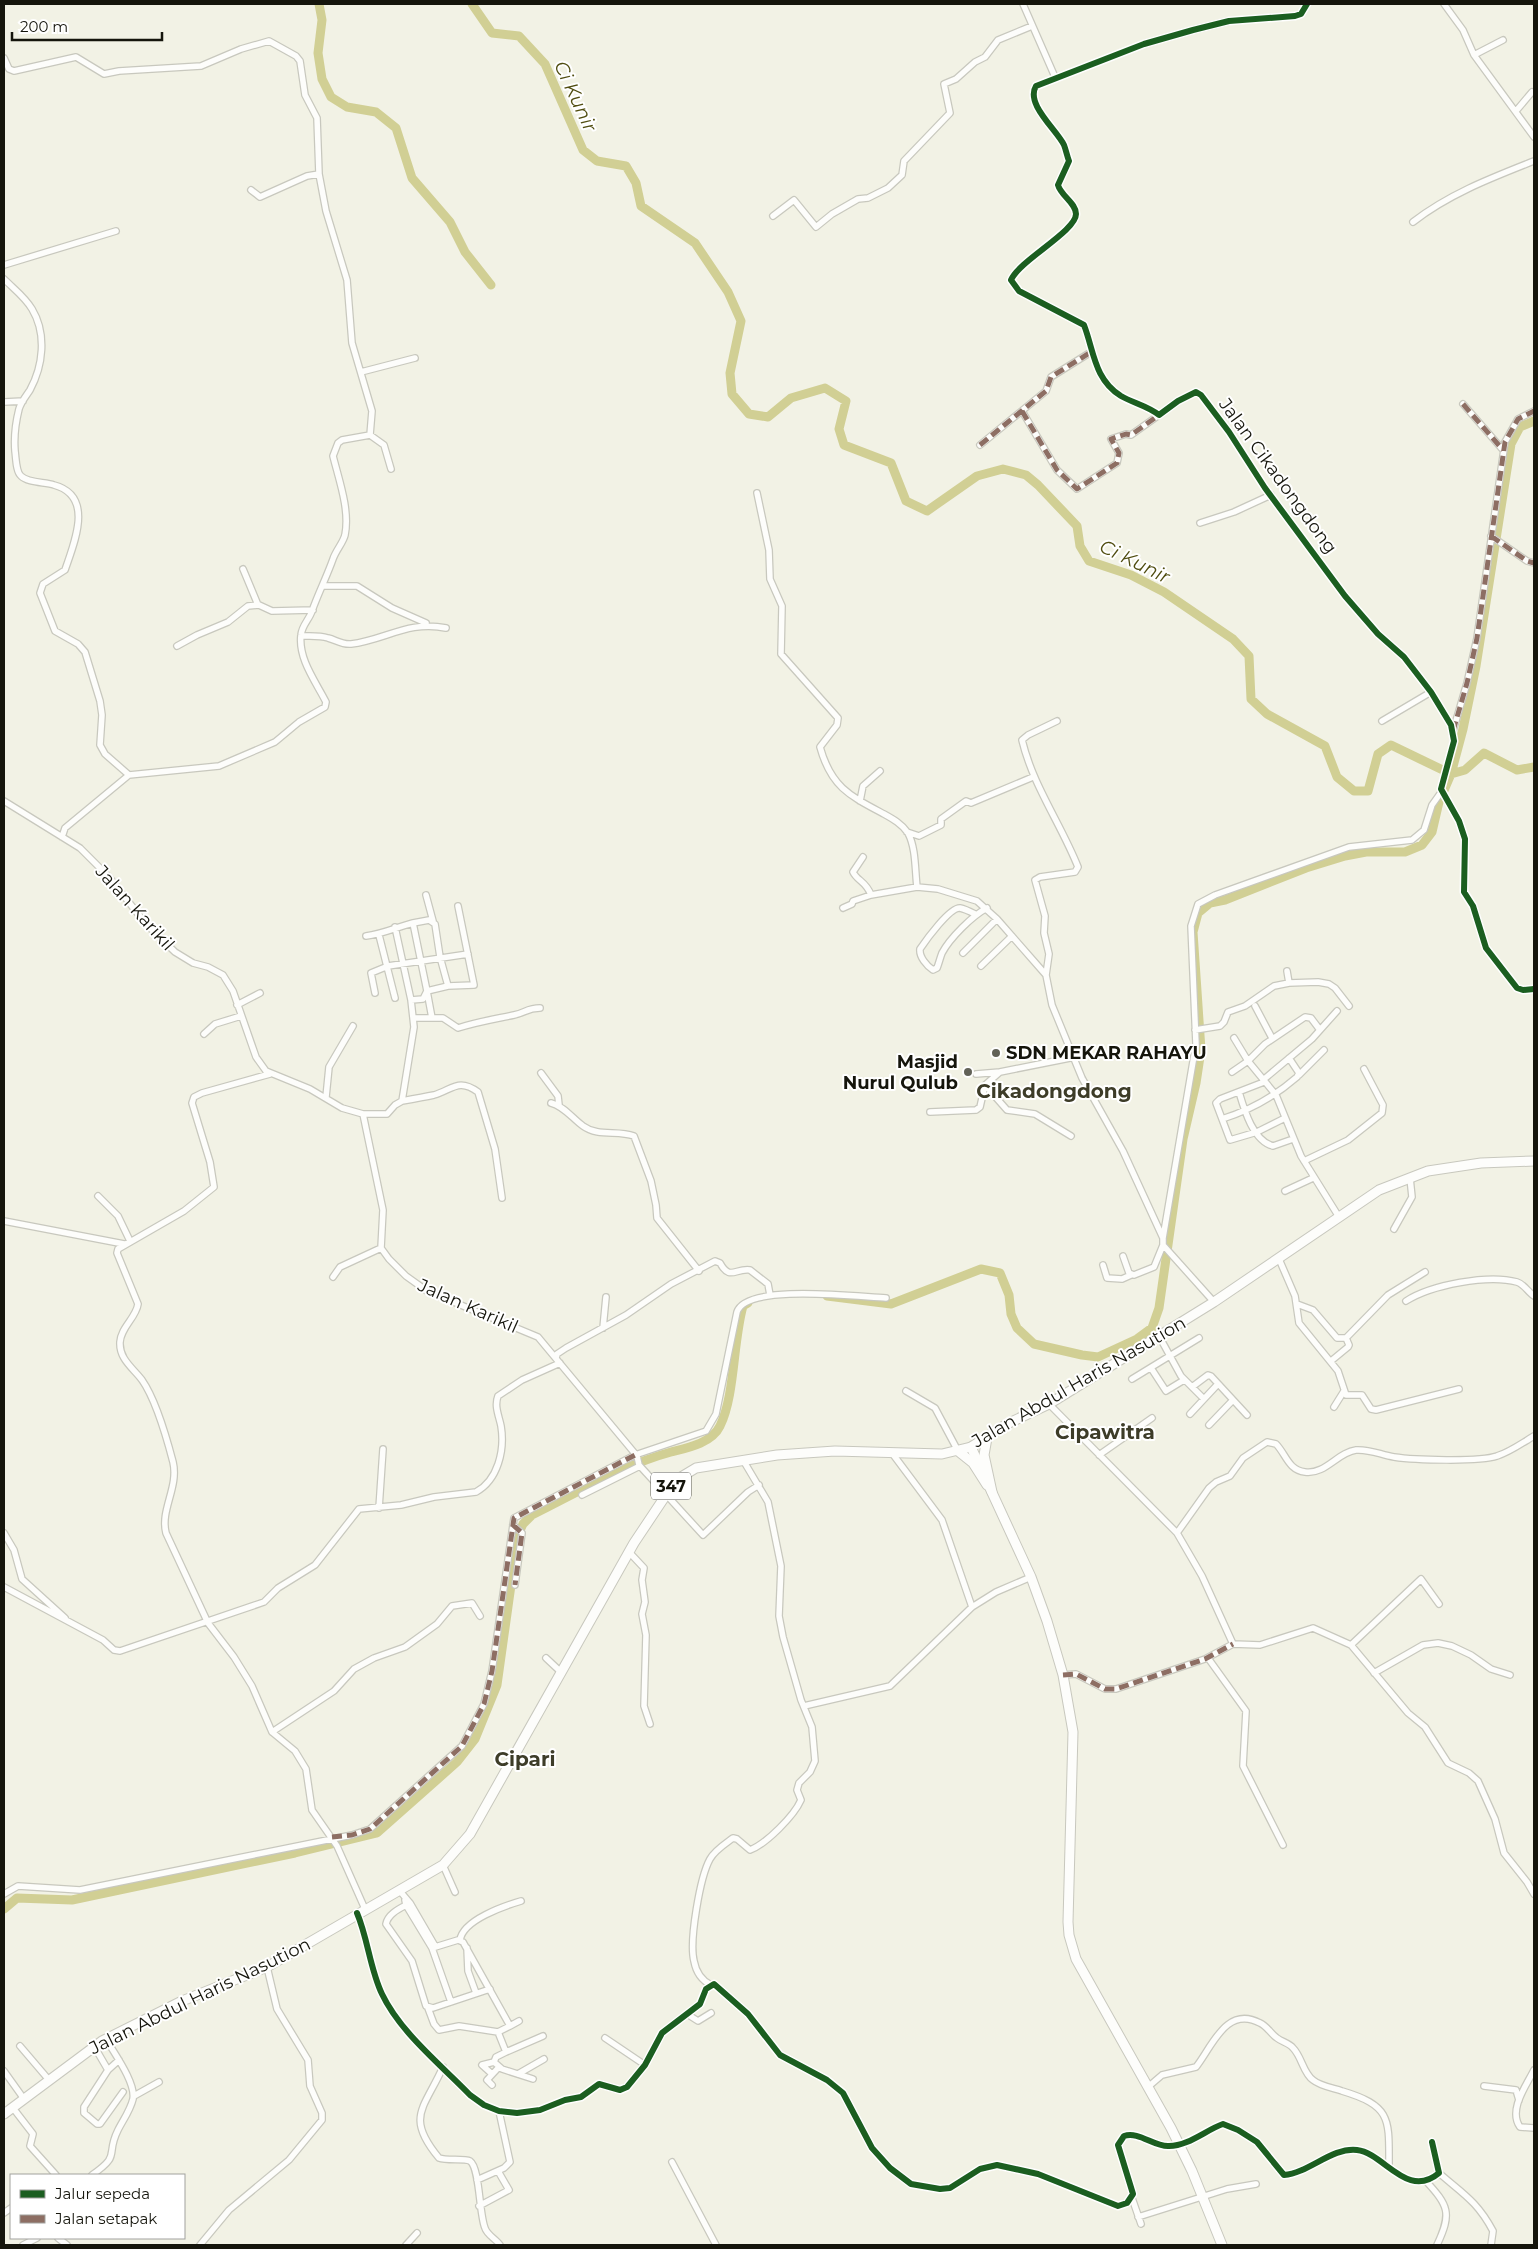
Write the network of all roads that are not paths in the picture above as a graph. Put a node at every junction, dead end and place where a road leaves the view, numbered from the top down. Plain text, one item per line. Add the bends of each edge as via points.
1 (1023, 4) edge
2 (1307, 4) edge
3 (1447, 5) edge
4 (1032, 26) junction
5 (1503, 40) dead end
6 (1474, 55) junction
7 (4, 58) edge
8 (1055, 77) junction
9 (1532, 92) dead end
10 (1516, 111) junction
11 (1534, 137) edge
12 (1534, 161) edge
13 (319, 174) junction
14 (251, 190) dead end
15 (773, 216) dead end
16 (1413, 222) dead end
17 (116, 231) dead end
18 (4, 265) edge
19 (4, 279) edge
20 (1092, 352) junction
21 (415, 358) dead end
22 (361, 372) junction
23 (23, 401) junction
24 (4, 402) edge
25 (1463, 404) dead end
26 (1022, 411) junction
27 (1534, 411) edge
28 (1159, 415) junction
29 (370, 435) junction
30 (980, 445) dead end
31 (1503, 450) junction
32 (391, 469) dead end
33 (757, 493) dead end
34 (1271, 496) junction
35 (1200, 522) dead end
36 (1492, 536) junction
37 (1534, 563) edge
38 (243, 569) dead end
39 (323, 586) junction
40 (258, 605) junction
41 (313, 610) junction
42 (433, 626) junction
43 (446, 628) dead end
44 (301, 636) junction
45 (177, 646) dead end
46 (1431, 692) junction
47 (1382, 721) dead end
48 (1057, 722) dead end
49 (1453, 731) junction
50 (880, 771) dead end
51 (129, 775) junction
52 (1034, 777) junction
53 (1442, 792) junction
54 (4, 801) edge
55 (860, 801) junction
56 (907, 832) junction
57 (62, 837) junction
58 (863, 857) dead end
59 (917, 887) junction
60 (426, 895) dead end
61 (871, 895) junction
62 (458, 906) dead end
63 (844, 908) dead end
64 (987, 908) junction
65 (975, 914) junction
66 (997, 919) junction
67 (433, 921) junction
68 (414, 923) junction
69 (395, 927) junction
70 (379, 935) junction
71 (366, 936) dead end
72 (1012, 936) junction
73 (468, 954) junction
74 (963, 954) dead end
75 (440, 957) junction
76 (422, 962) junction
77 (403, 964) junction
78 (388, 966) junction
79 (980, 966) dead end
80 (1287, 971) dead end
81 (1046, 975) junction
82 (1289, 983) junction
83 (448, 986) junction
84 (1534, 989) edge
85 (427, 991) junction
86 (375, 992) dead end
87 (260, 993) dead end
88 (395, 998) dead end
89 (410, 1000) junction
90 (239, 1005) junction
91 (1255, 1006) dead end
92 (1349, 1006) dead end
93 (540, 1008) dead end
94 (1337, 1011) dead end
95 (241, 1016) junction
96 (414, 1018) junction
97 (432, 1018) junction
98 (353, 1026) dead end
99 (1199, 1030) junction
100 (1320, 1030) junction
101 (204, 1034) dead end
102 (1234, 1038) dead end
103 (1272, 1038) junction
104 (1324, 1050) dead end
105 (1075, 1057) junction
106 (1289, 1058) junction
107 (1248, 1061) junction
108 (1364, 1069) dead end
109 (1000, 1072) junction
110 (1232, 1072) dead end
111 (541, 1073) dead end
112 (270, 1074) junction
113 (976, 1074) dead end
114 (1299, 1074) junction
115 (1264, 1081) junction
116 (985, 1085) junction
117 (1238, 1092) junction
118 (1276, 1095) junction
119 (326, 1097) junction
120 (402, 1101) junction
121 (551, 1103) dead end
122 (559, 1105) junction
123 (930, 1112) dead end
124 (1245, 1112) junction
125 (363, 1114) junction
126 (1285, 1118) junction
127 (1222, 1119) junction
128 (1257, 1132) junction
129 (1071, 1136) dead end
130 (1293, 1139) junction
131 (1304, 1161) junction
132 (1534, 1161) edge
133 (1314, 1178) junction
134 (1410, 1178) junction
135 (1285, 1191) dead end
136 (98, 1196) dead end
137 (502, 1198) dead end
138 (1339, 1217) junction
139 (4, 1222) edge
140 (1394, 1229) dead end
141 (1163, 1238) junction
142 (127, 1242) junction
143 (1165, 1247) junction
144 (381, 1248) junction
145 (1123, 1256) dead end
146 (1279, 1259) junction
147 (1103, 1265) dead end
148 (699, 1271) junction
149 (1425, 1272) dead end
150 (1130, 1275) junction
151 (333, 1277) dead end
152 (770, 1295) junction
153 (1534, 1296) edge
154 (606, 1297) dead end
155 (886, 1298) dead end
156 (1406, 1301) dead end
157 (1214, 1302) junction
158 (1297, 1304) junction
159 (603, 1328) junction
160 (1159, 1336) junction
161 (1198, 1338) dead end
162 (1346, 1338) junction
163 (1169, 1356) junction
164 (558, 1361) junction
165 (1330, 1361) junction
166 (1151, 1368) junction
167 (1132, 1379) dead end
168 (1184, 1380) junction
169 (1218, 1384) junction
170 (1192, 1387) junction
171 (1459, 1389) dead end
172 (906, 1391) dead end
173 (1344, 1391) junction
174 (1204, 1399) junction
175 (1233, 1400) junction
176 (1049, 1404) junction
177 (1334, 1407) dead end
178 (1190, 1414) dead end
179 (1247, 1416) dead end
180 (1152, 1418) dead end
181 (1209, 1425) dead end
182 (1534, 1436) edge
183 (987, 1438) junction
184 (971, 1447) junction
185 (383, 1449) dead end
186 (891, 1451) junction
187 (958, 1451) junction
188 (636, 1455) junction
189 (1100, 1455) junction
190 (743, 1460) junction
191 (640, 1466) junction
192 (759, 1485) junction
193 (992, 1492) junction
194 (666, 1493) junction
195 (582, 1495) dead end
196 (379, 1508) junction
197 (513, 1525) junction
198 (4, 1533) edge
199 (1177, 1533) junction
200 (629, 1552) junction
201 (1031, 1577) junction
202 (515, 1585) dead end
203 (4, 1587) edge
204 (1439, 1604) dead end
205 (972, 1607) junction
206 (480, 1616) dead end
207 (208, 1622) junction
208 (72, 1625) junction
209 (1233, 1644) junction
210 (1351, 1645) junction
211 (546, 1658) dead end
212 (1208, 1658) junction
213 (562, 1673) junction
214 (1374, 1673) junction
215 (1063, 1674) junction
216 (1510, 1675) dead end
217 (804, 1706) junction
218 (650, 1724) dead end
219 (272, 1732) junction
220 (333, 1839) junction
221 (1283, 1845) dead end
222 (443, 1865) junction
223 (398, 1890) junction
224 (455, 1892) dead end
225 (4, 1894) edge
226 (1534, 1894) edge
227 (521, 1901) dead end
228 (407, 1903) junction
229 (361, 1911) junction
230 (460, 1940) junction
231 (433, 1947) junction
232 (467, 1948) junction
233 (266, 1967) junction
234 (711, 1985) junction
235 (490, 1989) junction
236 (476, 1992) junction
237 (452, 2002) junction
238 (428, 2008) junction
239 (686, 2014) junction
240 (711, 2014) dead end
241 (519, 2021) dead end
242 (510, 2026) junction
243 (498, 2032) junction
244 (543, 2036) dead end
245 (605, 2038) dead end
246 (106, 2039) junction
247 (20, 2046) dead end
248 (94, 2046) junction
249 (506, 2052) junction
250 (544, 2059) dead end
251 (119, 2060) junction
252 (497, 2064) junction
253 (644, 2065) junction
254 (443, 2068) junction
255 (108, 2070) junction
256 (1534, 2070) edge
257 (4, 2072) edge
258 (492, 2074) junction
259 (518, 2074) junction
260 (532, 2079) dead end
261 (49, 2080) junction
262 (159, 2082) dead end
263 (492, 2085) dead end
264 (1484, 2086) dead end
265 (1148, 2087) junction
266 (123, 2092) dead end
267 (134, 2096) junction
268 (24, 2099) junction
269 (1519, 2100) junction
270 (13, 2108) junction
271 (499, 2111) junction
272 (4, 2114) edge
273 (1534, 2128) edge
274 (1432, 2142) dead end
275 (1179, 2145) junction
276 (672, 2162) dead end
277 (1389, 2167) junction
278 (498, 2171) junction
279 (1439, 2173) junction
280 (55, 2174) edge
281 (93, 2174) edge
282 (477, 2180) junction
283 (1425, 2180) junction
284 (1256, 2184) dead end
285 (1204, 2197) junction
286 (1132, 2198) junction
287 (479, 2206) junction
288 (1138, 2217) junction
289 (1141, 2224) dead end
290 (417, 2233) dead end
291 (35, 2239) edge
292 (60, 2242) edge
293 (23, 2245) edge
294 (67, 2245) edge
295 (200, 2245) edge
296 (406, 2245) edge
297 (500, 2245) edge
298 (716, 2245) edge
299 (1222, 2245) edge
300 (1437, 2245) edge
301 (1491, 2245) edge

1 - 4 street
2 - 8 street via 1301,14 1295,16 1229,21 1193,30 1144,44
3 - 6 street
4 - 8 street
4 - 15 street via 998,40 985,58 944,84 950,113 905,160 902,175 888,188 870,198 858,199 816,227 795,200
5 - 6 street
6 - 10 street
7 - 13 street via 9,69 14,71 76,57 104,74 201,66 241,49 272,41 300,61 305,95 318,122
8 - 20 street via 1040,82 1033,93 1041,114 1064,145 1069,161 1058,185 1074,207 1076,216 1060,235 1020,267 1011,280 1019,291 1084,325
9 - 10 street
10 - 11 street
12 - 16 street via 1458,193
13 - 14 street via 260,197
13 - 22 street via 326,211 347,280 352,343
17 - 18 street
19 - 23 street via 33,310 40,338 41,363
20 - 26 street via 1051,377 1048,389
20 - 28 street via 1098,371 1110,388
21 - 22 street
22 - 29 street via 372,411
23 - 24 street
23 - 51 street via 19,409 15,448 20,474 26,479 65,490 77,505 80,517 64,570 43,584 42,602 55,631 78,644 85,652 102,715 100,745 105,754
25 - 31 street
26 - 28 street via 1055,467 1077,489 1117,463 1119,453 1111,439 1131,435
26 - 30 street
27 - 31 street via 1514,423
28 - 34 street, Jalan Cikadongdong via 1178,401 1198,393 1229,432
29 - 32 street via 384,445
29 - 39 street via 342,440 334,450 346,527 345,537 334,555
31 - 36 street
33 - 55 street via 769,550 770,579 782,606 781,654 838,718 837,725 821,743 821,749 830,772 842,789
34 - 35 street
34 - 46 street, Jalan Cikadongdong via 1345,596 1378,634 1404,657
36 - 37 street
36 - 49 street via 1477,638
38 - 40 street
39 - 41 street via 312,605
39 - 42 street via 357,586 392,608
40 - 41 street via 272,611
40 - 45 street via 248,606 228,622
41 - 44 street via 304,623
42 - 43 street
42 - 44 street via 409,626 377,639 346,644 317,635
44 - 51 street via 306,662 326,702 325,707 299,722 275,742 219,766
46 - 47 street
46 - 49 street, Jalan Cikadongdong
48 - 52 street via 1022,739
49 - 53 street via 1454,742
50 - 55 street via 863,786
51 - 57 street via 65,828
52 - 56 street via 972,802 966,801 941,820 941,825 919,836
52 - 81 street via 1078,869 1035,880 1045,916
53 - 84 street via 1459,820 1465,839 1464,892 1473,906 1486,948 1517,988
53 - 99 street via 1432,804 1424,830 1412,840 1349,847 1198,904 1191,926
54 - 57 street, Jalan Karikil
55 - 56 street via 893,819
56 - 59 street
57 - 90 street, Jalan Karikil via 80,848 103,871 146,924 174,952 223,975
58 - 61 street via 853,872 866,884
59 - 61 street
59 - 64 street via 938,888 962,895
60 - 67 street
61 - 63 street
62 - 73 street
64 - 65 street
64 - 66 street
65 - 65 street via 943,952 937,968 933,970 921,956 920,949 954,909
66 - 72 street
66 - 74 street
67 - 68 street
67 - 75 street
68 - 69 street
68 - 76 street
69 - 70 street
69 - 77 street
70 - 71 street
70 - 78 street
72 - 79 street
72 - 81 street
73 - 75 street
73 - 83 street via 474,986
75 - 76 street
75 - 83 street
76 - 77 street
76 - 85 street
77 - 78 street
77 - 89 street
78 - 86 street via 371,973
78 - 88 street
80 - 82 street
81 - 105 street via 1052,1005
82 - 92 street via 1329,984
82 - 99 street via 1274,986 1245,1006 1229,1011 1220,1026
83 - 85 street
85 - 89 street via 423,999
85 - 97 street
87 - 90 street
89 - 96 street
90 - 95 street, Jalan Karikil
91 - 103 street
93 - 97 street via 527,1008 516,1015 458,1028 443,1018
94 - 100 street
95 - 101 street via 215,1024
95 - 112 street, Jalan Karikil via 256,1057
96 - 97 street
96 - 120 street
98 - 119 street via 329,1067
99 - 141 street
100 - 103 street via 1307,1016
100 - 106 street
102 - 107 street
103 - 107 street
104 - 114 street
105 - 109 street
105 - 141 street via 1082,1078 1130,1166
106 - 114 street
106 - 115 street
107 - 110 street
107 - 115 street
108 - 131 street via 1383,1105 1382,1113 1348,1140
109 - 113 street
109 - 116 street
111 - 122 street via 558,1096
112 - 119 street
112 - 142 street via 194,1097 192,1103 214,1187 184,1211
114 - 118 street
115 - 117 street
115 - 118 street
116 - 123 street via 978,1109
116 - 129 street via 1007,1110 1035,1114
117 - 124 street
117 - 127 street via 1216,1103
118 - 124 street
118 - 126 street
119 - 125 street via 342,1108
120 - 125 street via 387,1114
120 - 137 street via 433,1095 455,1086 467,1085 478,1092 495,1149
121 - 122 street
122 - 148 street via 584,1127 596,1132 634,1136 651,1184 657,1218
124 - 127 street
124 - 128 street
125 - 144 street via 383,1210
126 - 128 street
126 - 130 street
127 - 128 street via 1231,1141
128 - 130 street via 1270,1146
130 - 131 street
131 - 133 street
132 - 134 main road, Jalan Abdul Haris Nasution / 347 via 1428,1171
133 - 135 street
133 - 138 street
134 - 138 main road, Jalan Abdul Haris Nasution / 347 via 1379,1190
134 - 140 street via 1412,1197
136 - 142 street via 118,1216
138 - 146 main road, Jalan Abdul Haris Nasution / 347
139 - 142 street
141 - 143 street
142 - 207 street via 117,1253 138,1304 137,1311 122,1332 122,1352 150,1395 173,1463 172,1491 164,1526
143 - 150 street via 1154,1267
143 - 157 street
144 - 151 street via 340,1267
144 - 164 street, Jalan Karikil via 421,1288 532,1333
145 - 150 street
146 - 157 main road, Jalan Abdul Haris Nasution / 347
146 - 158 street
147 - 150 street via 1107,1278 1122,1279
148 - 152 street via 717,1261 729,1273 750,1270 768,1284
148 - 159 street via 671,1284
149 - 162 street via 1388,1296
152 - 155 street
152 - 188 street via 745,1301 738,1307 716,1414 708,1428
153 - 156 street via 1519,1282 1502,1278 1436,1287
154 - 159 street
157 - 160 main road, Jalan Abdul Haris Nasution / 347
158 - 162 street via 1314,1310 1337,1338
158 - 165 street via 1299,1323
159 - 164 street via 557,1354
160 - 163 street
160 - 176 main road, Jalan Abdul Haris Nasution / 347
161 - 163 street
162 - 165 street via 1350,1345
163 - 166 street
163 - 168 street
164 - 188 street, Jalan Karikil
164 - 196 street via 498,1396 496,1404 501,1428 498,1464 494,1474 480,1489 473,1493
165 - 173 street via 1338,1371
166 - 167 street
166 - 168 street via 1166,1392
168 - 170 street
169 - 170 street via 1208,1375
169 - 174 street
169 - 175 street
170 - 174 street
171 - 173 street via 1376,1410 1371,1409 1362,1395
172 - 187 street via 935,1408
173 - 177 street
174 - 178 street
175 - 179 street
175 - 181 street
176 - 183 main road, Jalan Abdul Haris Nasution / 347 via 1007,1424
176 - 189 street
180 - 189 street
182 - 199 street via 1485,1460 1393,1457 1359,1450 1327,1467 1307,1473 1288,1464 1276,1444 1267,1442 1243,1458 1230,1476 1209,1488
183 - 184 main road, Jalan Abdul Haris Nasution / 347
183 - 193 main road via 984,1455
184 - 187 main road, Jalan Abdul Haris Nasution / 347
184 - 193 main road
185 - 196 street
186 - 187 main road, Jalan Abdul Haris Nasution / 347 via 942,1454
186 - 190 main road, Jalan Abdul Haris Nasution / 347 via 835,1451
186 - 205 street via 942,1520
187 - 193 main road via 974,1463
188 - 191 street
188 - 197 street via 514,1518
189 - 199 street
190 - 192 street
190 - 194 main road, Jalan Abdul Haris Nasution / 347 via 696,1468 676,1480
191 - 194 street
191 - 195 street
192 - 194 street via 704,1535
192 - 217 street via 768,1502 781,1566 783,1637
193 - 201 main road
194 - 200 main road, Jalan Abdul Haris Nasution / 347
196 - 207 street via 357,1510 315,1565 278,1588 268,1599
197 - 202 street via 520,1531
197 - 220 street via 489,1689 465,1743 370,1829
198 - 208 street via 14,1550 22,1580
199 - 209 street via 1202,1576
200 - 213 main road, Jalan Abdul Haris Nasution / 347
200 - 218 street via 644,1568 644,1706
201 - 205 street
201 - 215 main road
203 - 208 street
204 - 210 street via 1421,1579
205 - 217 street via 890,1686
206 - 219 street via 471,1603 452,1606 437,1624 405,1647 354,1669 334,1691
207 - 208 street via 120,1651
207 - 219 street via 252,1686
209 - 210 street via 1260,1645 1313,1628
209 - 212 street
210 - 214 street
211 - 213 street
212 - 215 street via 1112,1690 1076,1674
212 - 221 street via 1246,1711 1243,1766
213 - 222 main road, Jalan Abdul Haris Nasution / 347 via 470,1834
214 - 216 street via 1423,1645 1438,1643 1452,1646 1491,1669
214 - 226 street via 1408,1713 1425,1727 1448,1764 1469,1773 1478,1781 1495,1819 1504,1853
215 - 265 main road via 1073,1732 1068,1935 1076,1959
217 - 234 street via 812,1727 815,1761 798,1785 800,1803 788,1819 755,1848 749,1850 732,1838 710,1860 698,1899 692,1950 701,1977
219 - 220 street via 295,1751 306,1769 312,1810
220 - 225 street via 80,1890 18,1886
220 - 229 street
222 - 223 main road, Jalan Abdul Haris Nasution / 347
222 - 224 street
223 - 228 street
223 - 229 main road, Jalan Abdul Haris Nasution / 347
227 - 230 street via 486,1914
228 - 231 street
228 - 238 street via 390,1915 386,1924 412,1962
229 - 233 main road, Jalan Abdul Haris Nasution / 347
229 - 254 street via 382,1995 399,2022
230 - 231 street
230 - 232 street
231 - 237 street
232 - 235 street
232 - 236 street via 468,1971
233 - 246 main road, Jalan Abdul Haris Nasution / 347 via 182,2001
233 - 295 street via 278,2009 307,2058 310,2086 322,2120 289,2160 229,2210
234 - 239 street via 700,2004
234 - 286 street via 720,1988 748,2014 780,2055 827,2080 843,2093 872,2148 911,2184 950,2188 980,2170 997,2165 1038,2174 1113,2206 1122,2205
235 - 236 street
235 - 242 street
236 - 237 street
237 - 238 street
238 - 243 street via 439,2030 459,2026
239 - 240 street via 698,2021
239 - 253 street via 662,2033
241 - 242 street
242 - 243 street
243 - 249 street
244 - 249 street
245 - 253 street
246 - 248 main road, Jalan Abdul Haris Nasution / 347
246 - 251 street
247 - 261 street
248 - 255 street
248 - 261 main road, Jalan Abdul Haris Nasution / 347
249 - 252 street via 496,2057
250 - 259 street
251 - 255 street
251 - 267 street
252 - 258 street
252 - 258 street via 482,2065
252 - 259 street
253 - 271 street via 631,2083 622,2089 599,2084 581,2097 540,2110
254 - 271 street via 484,2105
254 - 282 street via 422,2110 420,2128 439,2158 467,2160 472,2163
255 - 266 street via 84,2107 84,2113 100,2124
256 - 269 street
257 - 268 street
258 - 263 street via 487,2081
259 - 260 street
261 - 268 main road, Jalan Abdul Haris Nasution / 347
262 - 267 street
264 - 269 street via 1516,2090
265 - 275 main road
265 - 277 street via 1162,2075 1196,2067 1216,2035 1230,2023 1256,2021 1293,2048 1315,2082 1359,2096 1377,2106 1389,2126
267 - 281 street via 118,2131 111,2160
268 - 270 main road, Jalan Abdul Haris Nasution / 347
269 - 273 street via 1517,2122 1520,2127
270 - 272 main road, Jalan Abdul Haris Nasution / 347
270 - 280 street via 33,2134 30,2146
271 - 278 street via 510,2162
274 - 279 street
275 - 277 street via 1228,2124 1257,2142 1284,2175 1352,2150 1361,2151
275 - 285 main road
275 - 286 street via 1166,2146 1129,2135 1121,2140 1118,2145
276 - 298 street
277 - 283 street via 1398,2176
278 - 282 street
278 - 287 street via 509,2190
279 - 283 street
279 - 301 street via 1478,2207 1493,2231
282 - 287 street
283 - 300 street via 1438,2196 1447,2216
284 - 285 street via 1233,2187
285 - 288 street
285 - 299 main road
286 - 288 street
287 - 297 street via 485,2229
288 - 289 street
290 - 296 street
291 - 293 street
292 - 294 street

